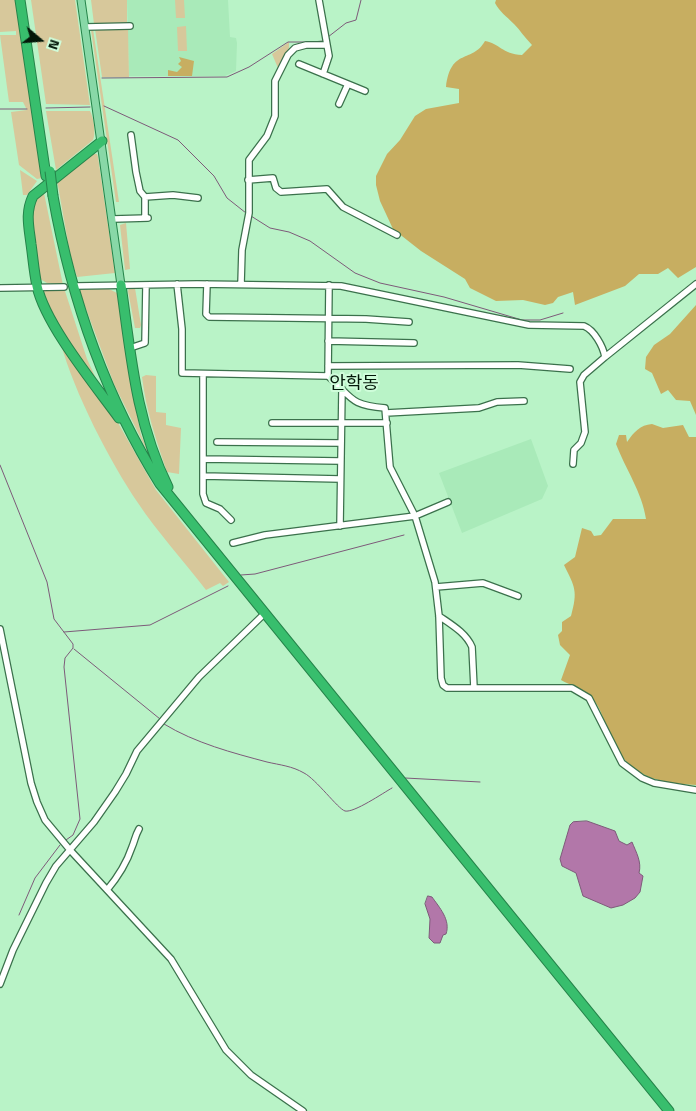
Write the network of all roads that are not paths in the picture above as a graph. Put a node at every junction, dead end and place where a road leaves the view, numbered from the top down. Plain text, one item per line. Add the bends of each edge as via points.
1 (20, 0) edge
2 (25, 0) edge
3 (80, 0) edge
4 (320, 0) edge
5 (130, 26) dead end
6 (85, 27) junction
7 (327, 45) junction
8 (299, 64) dead end
9 (323, 74) junction
10 (348, 84) junction
11 (365, 91) dead end
12 (339, 104) dead end
13 (131, 134) dead end
14 (102, 140) junction
15 (48, 173) junction
16 (248, 180) junction
17 (145, 196) junction
18 (198, 198) dead end
19 (51, 199) junction
20 (112, 219) junction
21 (397, 235) dead end
22 (177, 284) junction
23 (207, 284) junction
24 (241, 284) junction
25 (696, 284) edge
26 (121, 285) junction
27 (146, 285) junction
28 (329, 285) junction
29 (76, 286) dead end
30 (37, 287) junction
31 (64, 287) dead end
32 (0, 288) edge
33 (328, 318) junction
34 (409, 322) dead end
35 (328, 342) junction
36 (414, 343) dead end
37 (130, 348) junction
38 (605, 357) junction
39 (328, 366) junction
40 (570, 369) dead end
41 (203, 374) junction
42 (328, 376) junction
43 (342, 389) junction
44 (524, 401) dead end
45 (386, 412) junction
46 (119, 418) junction
47 (272, 423) dead end
48 (387, 423) junction
49 (341, 424) junction
50 (217, 442) dead end
51 (340, 443) junction
52 (203, 459) junction
53 (340, 461) junction
54 (573, 464) dead end
55 (203, 476) junction
56 (340, 479) junction
57 (448, 502) dead end
58 (178, 507) junction
59 (415, 516) junction
60 (231, 520) dead end
61 (340, 526) junction
62 (233, 544) dead end
63 (436, 587) junction
64 (518, 596) dead end
65 (439, 616) junction
66 (261, 617) junction
67 (0, 629) edge
68 (474, 688) junction
69 (696, 790) edge
70 (140, 829) dead end
71 (70, 850) junction
72 (107, 890) junction
73 (0, 984) edge
74 (304, 1111) edge
75 (662, 1111) edge
76 (669, 1111) edge

1 - 15 highway
2 - 15 highway
3 - 6 main road
4 - 7 street
5 - 6 street
6 - 14 main road
7 - 9 street
7 - 16 street via 306,45 295,48 288,55 276,81 275,116 268,136 249,160
8 - 9 street
9 - 10 street
10 - 11 street
10 - 12 street
13 - 17 street via 140,191
14 - 20 main road
14 - 30 highway via 33,196 28,206
15 - 19 highway
16 - 21 street via 273,178 281,192 327,189 343,207
16 - 24 street via 249,214 242,250
17 - 18 street
17 - 20 street via 146,218
19 - 46 highway via 57,246 80,329
19 - 58 highway via 85,326 98,360 148,464
20 - 26 main road
22 - 23 street
22 - 27 street
22 - 41 street via 182,373
23 - 24 street
23 - 33 street via 206,314 209,317
24 - 28 street
25 - 38 street
26 - 27 street
26 - 29 street
26 - 37 highway
27 - 37 street via 146,339 143,345
28 - 33 street
28 - 38 street via 366,290 529,326 584,326 589,328
30 - 31 street
30 - 32 street
30 - 46 highway via 48,316
33 - 34 street
33 - 35 street
35 - 36 street
35 - 39 street
37 - 58 highway via 137,402 146,436
38 - 54 street via 580,382 585,432 574,450
39 - 40 street via 518,365
39 - 42 street
41 - 42 street
41 - 52 street
42 - 43 street
43 - 45 street via 355,403 385,408
43 - 49 street
44 - 45 street via 496,402 478,408
45 - 48 street
46 - 66 highway via 158,488
47 - 49 street
48 - 49 street
48 - 59 street via 390,467
49 - 51 street
50 - 51 street
51 - 53 street
52 - 53 street
52 - 55 street
53 - 56 street
55 - 56 street
55 - 60 street via 206,503 220,509
56 - 61 street
57 - 59 street
58 - 76 highway
59 - 61 street
59 - 63 street
61 - 62 street via 265,535
63 - 64 street via 483,583
63 - 65 street
65 - 68 street via 470,642
65 - 68 street via 443,685 447,688
66 - 71 street via 199,677 146,738 115,792
66 - 75 highway
67 - 71 street via 36,802 45,820
68 - 69 street via 572,688 589,698 622,763 654,783
70 - 72 street via 120,872
71 - 72 street
71 - 73 street via 46,883
72 - 74 street via 171,959 232,1057

